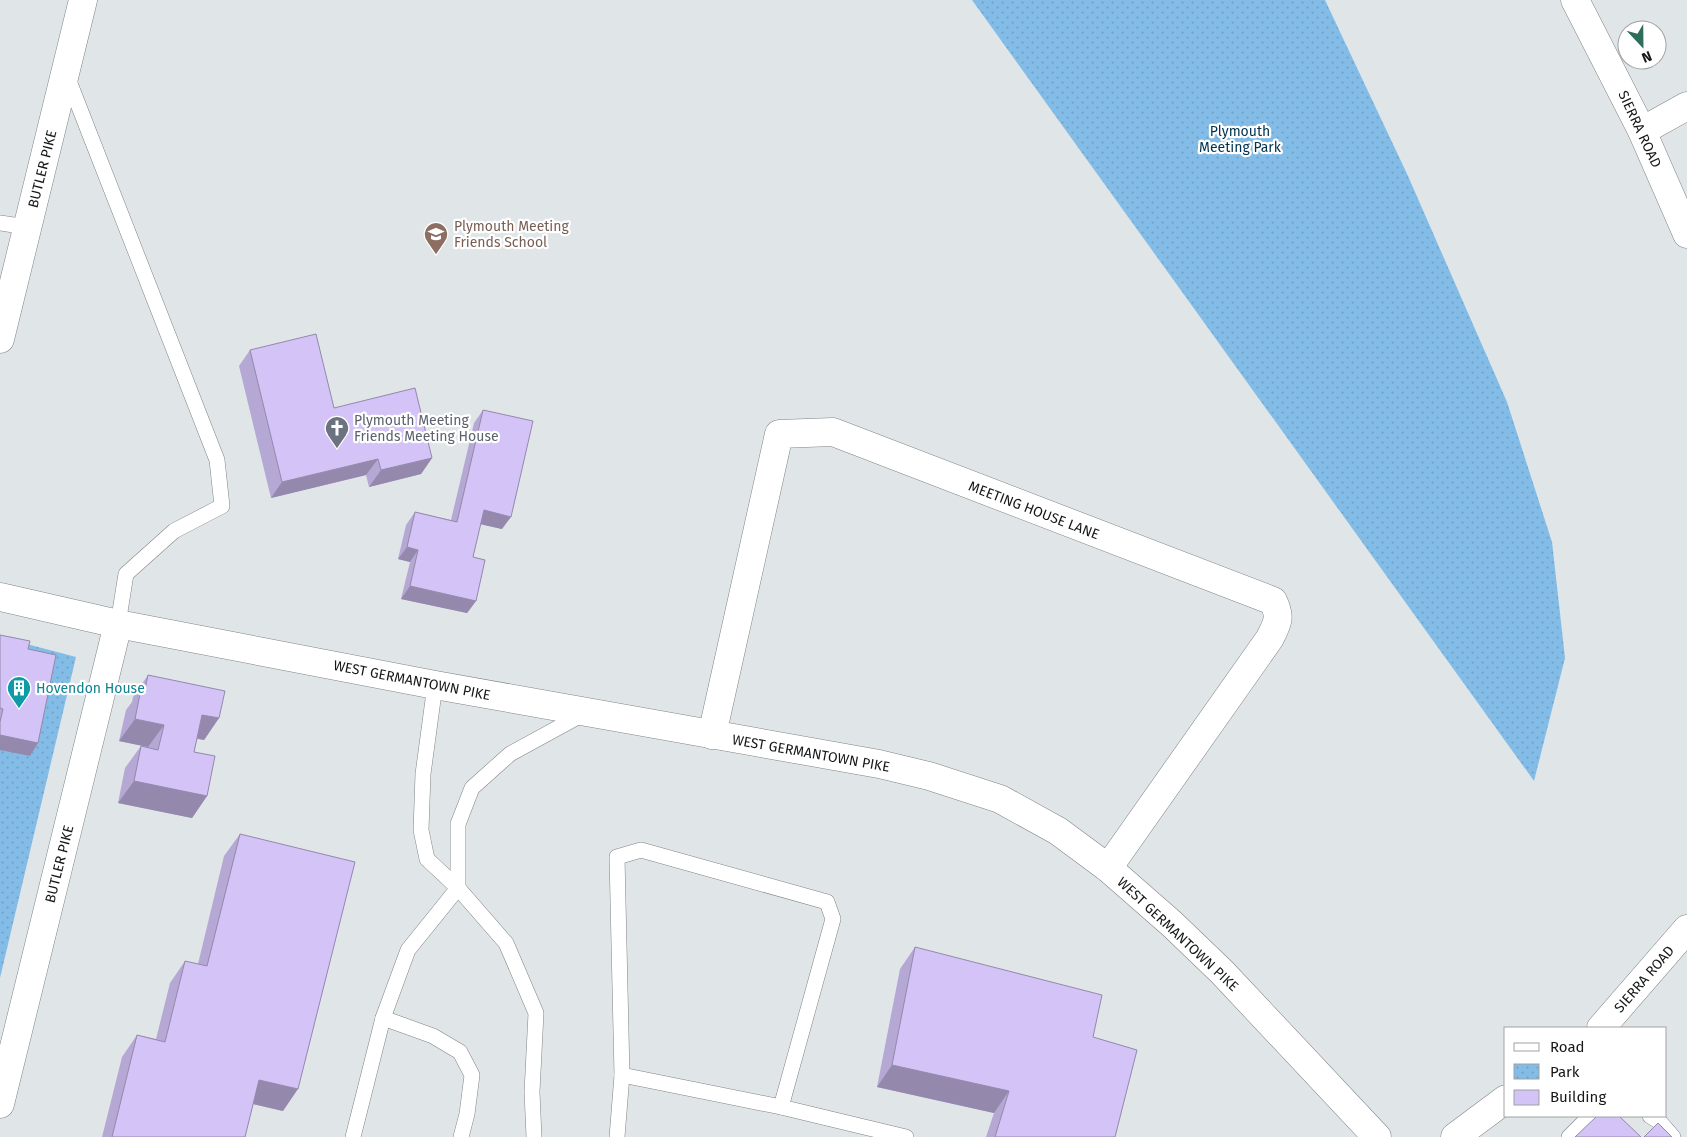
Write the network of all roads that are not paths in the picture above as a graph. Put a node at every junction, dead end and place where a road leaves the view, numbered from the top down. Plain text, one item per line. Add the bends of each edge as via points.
1 (83, 0) edge
2 (1575, 0) edge
3 (66, 72) junction
4 (1687, 106) edge
5 (1642, 131) junction
6 (0, 223) edge
7 (27, 227) junction
8 (1687, 234) edge
9 (0, 339) edge
10 (0, 597) edge
11 (118, 624) junction
12 (435, 685) junction
13 (586, 712) junction
14 (712, 735) junction
15 (1108, 868) junction
16 (458, 888) junction
17 (1687, 929) edge
18 (383, 1018) junction
19 (1601, 1027) edge
20 (622, 1075) junction
21 (1504, 1100) edge
22 (0, 1104) edge
23 (781, 1107) junction
24 (1589, 1117) edge
25 (1652, 1117) edge
26 (353, 1137) edge
27 (461, 1137) edge
28 (534, 1137) edge
29 (617, 1137) edge
30 (906, 1137) edge
31 (1378, 1137) edge
32 (1455, 1137) edge
33 (1569, 1137) edge
34 (1673, 1137) edge

1 - 3 main road, BUTLER PIKE
2 - 5 main road, SIERRA ROAD
3 - 7 main road, BUTLER PIKE
3 - 11 lane via 217,460 222,506 174,531 126,574
4 - 5 main road
5 - 8 main road, SIERRA ROAD
6 - 7 lane
7 - 9 main road, BUTLER PIKE
10 - 11 main road, WEST GERMANTOWN PIKE
11 - 12 main road, WEST GERMANTOWN PIKE
11 - 22 main road, BUTLER PIKE
12 - 13 main road, WEST GERMANTOWN PIKE
12 - 16 lane via 423,774 421,830 427,859
13 - 14 main road, WEST GERMANTOWN PIKE
13 - 16 lane via 510,754 472,788 458,824
14 - 15 main road, WEST GERMANTOWN PIKE via 879,764 1000,799 1058,831
14 - 15 main road, MEETING HOUSE LANE via 779,434 832,432 1273,601 1279,612 1270,638
15 - 31 main road, WEST GERMANTOWN PIKE via 1222,972
16 - 18 lane via 408,950
16 - 28 lane via 506,943 536,1012 532,1092
17 - 19 main road, SIERRA ROAD
18 - 26 lane
18 - 27 lane via 433,1036 460,1052 472,1075
20 - 23 lane
20 - 23 lane via 618,857 641,850 826,902 833,919
20 - 29 lane
21 - 32 main road
23 - 30 lane
24 - 33 lane
25 - 34 lane

